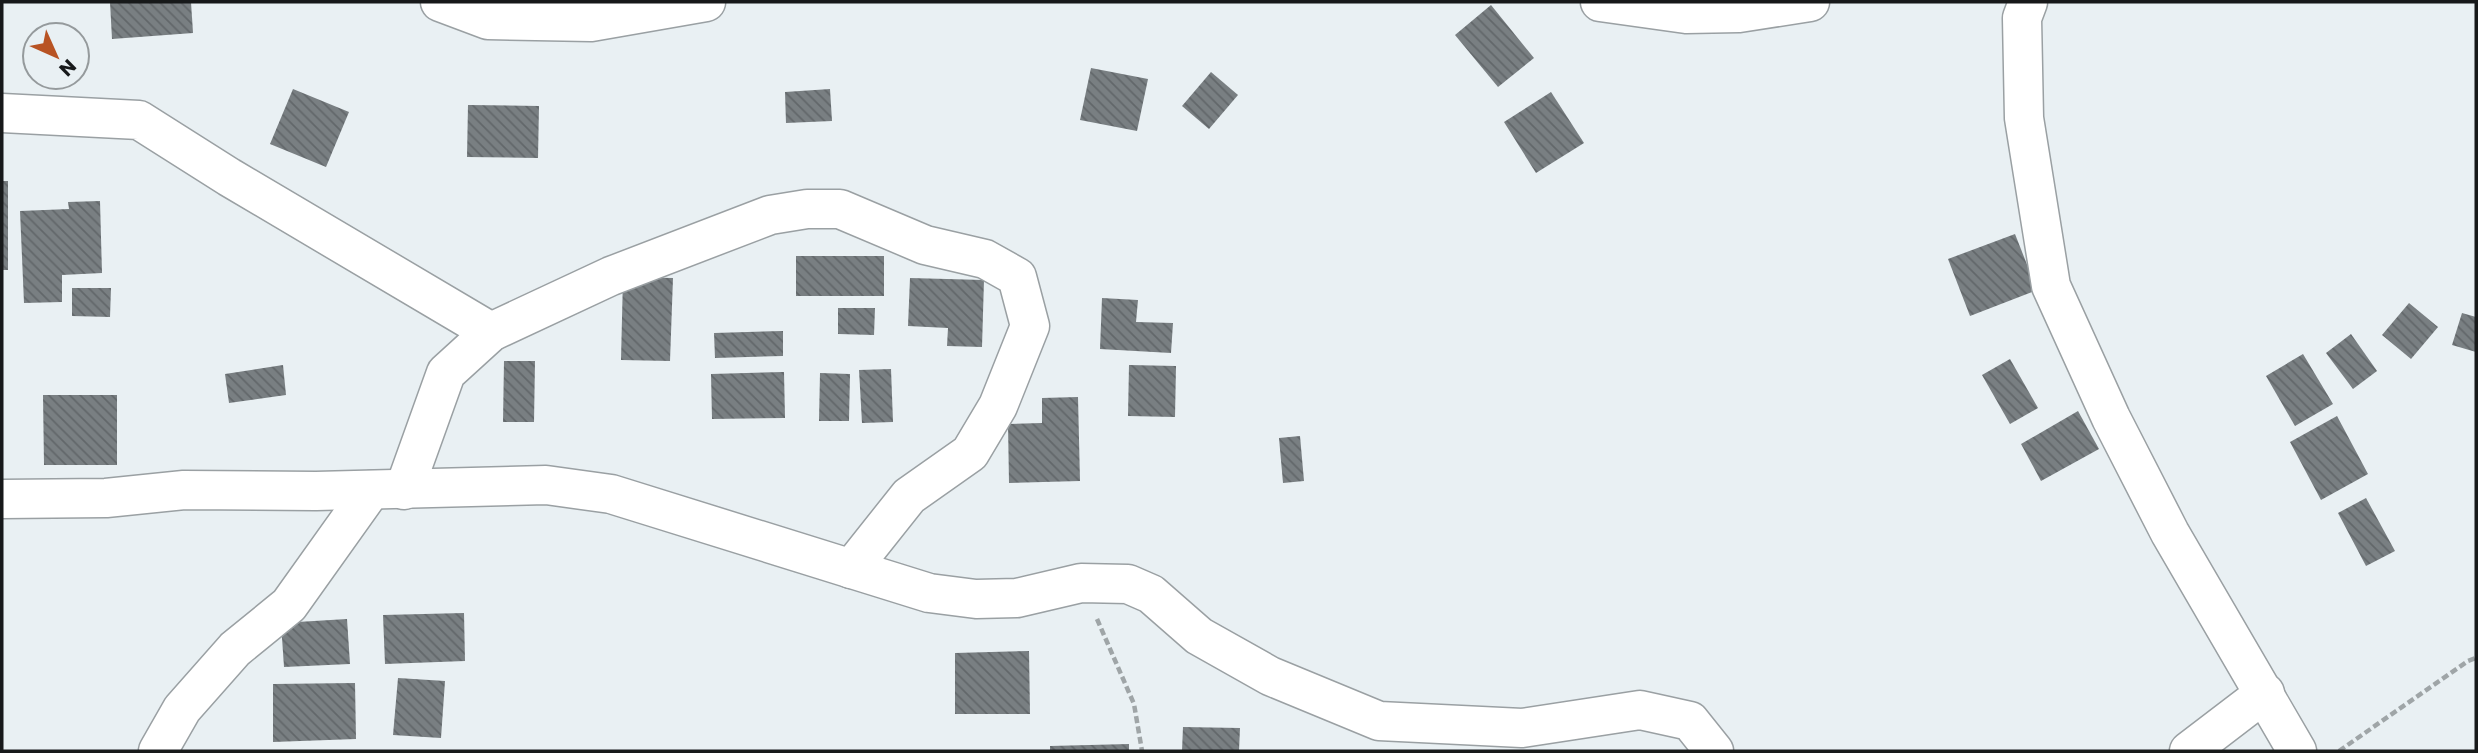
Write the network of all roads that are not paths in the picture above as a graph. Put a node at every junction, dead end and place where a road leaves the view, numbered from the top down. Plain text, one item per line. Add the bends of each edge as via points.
1 (440, 2) edge
2 (706, 2) edge
3 (1600, 2) edge
4 (1810, 2) edge
5 (2028, 2) edge
6 (2, 113) edge
7 (491, 332) junction
8 (388, 490) junction
9 (2, 499) edge
10 (851, 569) junction
11 (2265, 693) junction
12 (158, 751) edge
13 (1714, 751) edge
14 (2189, 751) edge
15 (2297, 751) edge

1 - 2 street via 488,20 591,22
3 - 4 street via 1686,14
5 - 11 street via 2022,18 2024,118 2051,286 2170,533
6 - 7 street via 139,120
7 - 8 street via 446,373
7 - 10 street via 611,276 770,215 807,209 840,209 925,245 985,258 1017,278 1030,326 999,406 970,453 909,496
8 - 9 street via 184,491 106,498
8 - 10 street via 546,485 611,494
8 - 12 street via 289,605 235,649 181,709
10 - 13 street via 929,593 976,599 1017,598 1081,583 1128,584 1151,594 1199,636 1270,676 1379,721 1522,727 1640,710 1690,722
11 - 14 street
11 - 15 street

